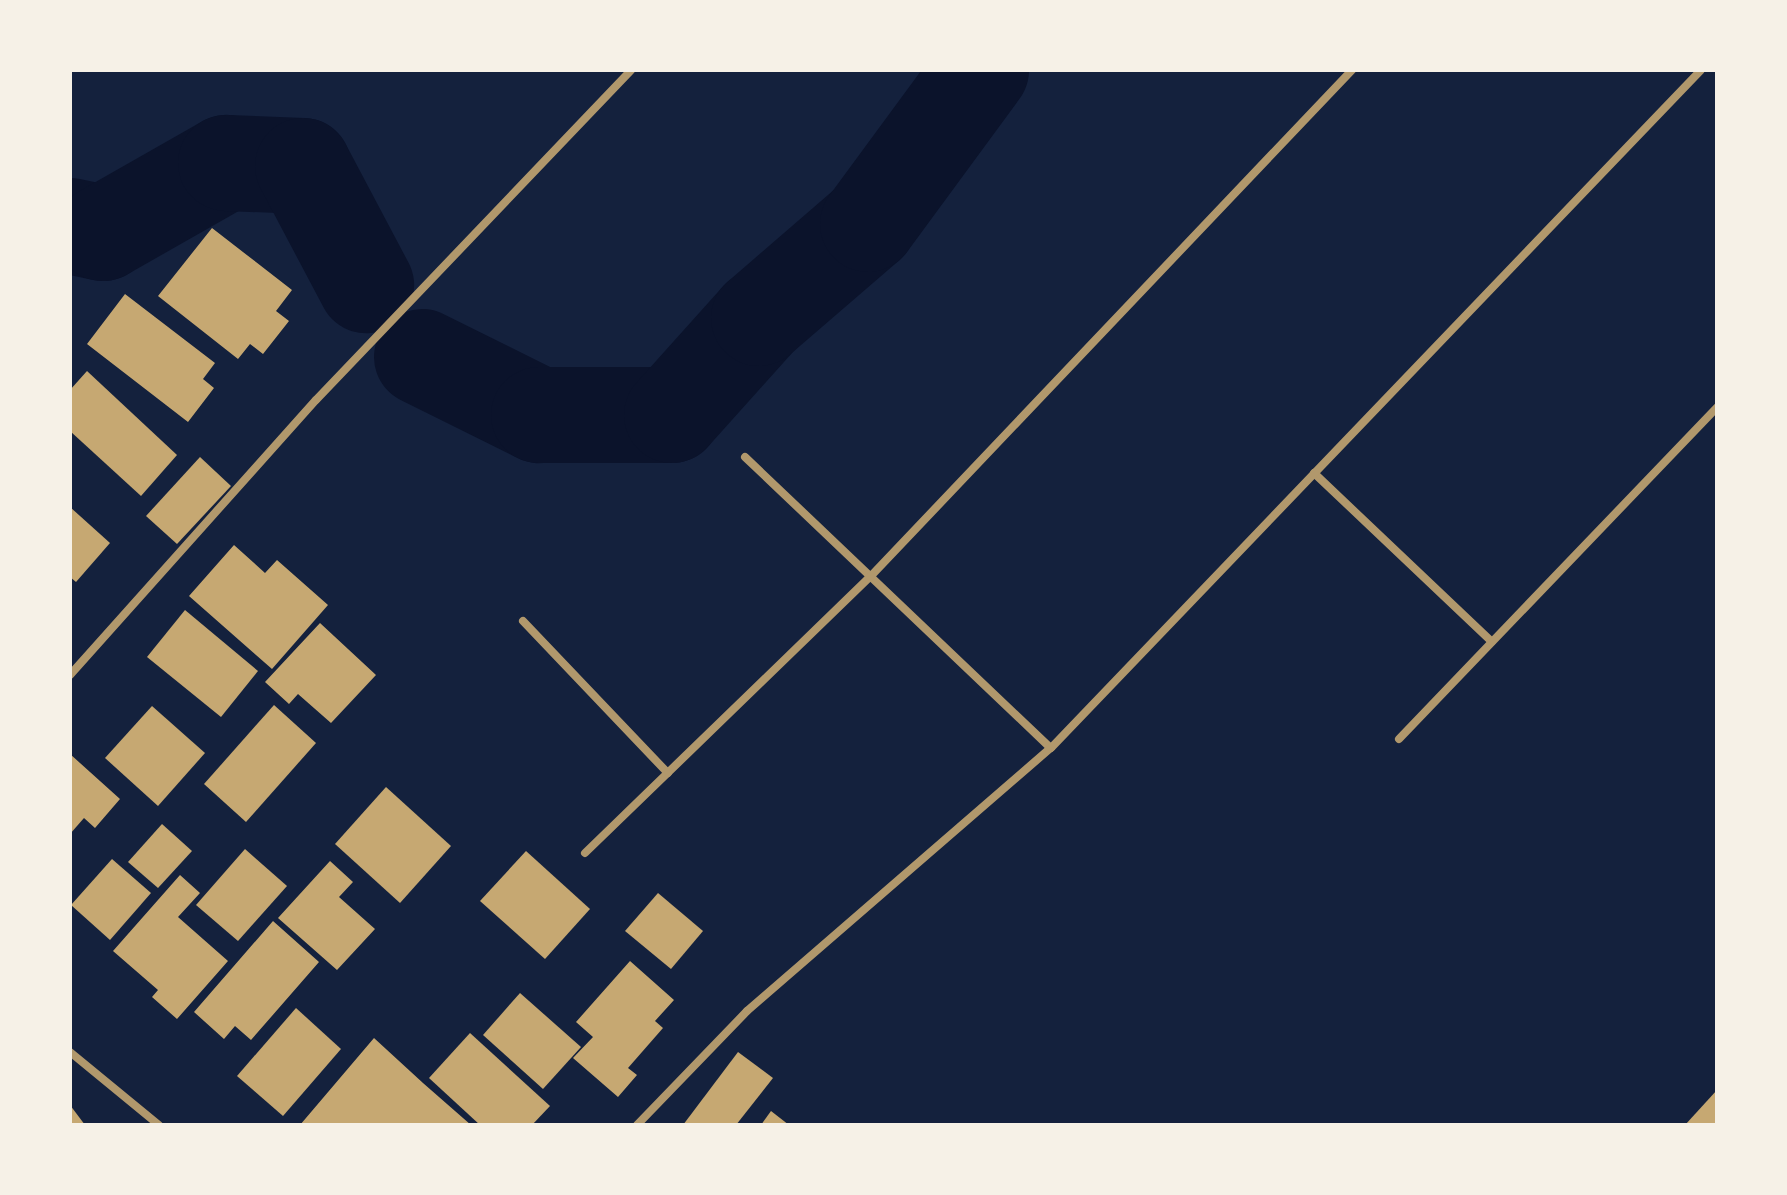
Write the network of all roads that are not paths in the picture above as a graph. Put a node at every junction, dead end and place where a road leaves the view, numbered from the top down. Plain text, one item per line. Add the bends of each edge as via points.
1 (631, 70) edge
2 (1352, 70) edge
3 (1701, 70) edge
4 (1717, 407) edge
5 (745, 457) dead end
6 (1314, 473) junction
7 (870, 577) junction
8 (523, 621) dead end
9 (1492, 642) junction
10 (70, 675) edge
11 (1399, 739) dead end
12 (1051, 748) junction
13 (668, 773) junction
14 (585, 853) dead end
15 (70, 1052) edge
16 (159, 1125) edge
17 (637, 1125) edge

1 - 10 street via 316,400
2 - 7 street
3 - 6 street
4 - 9 street
5 - 7 street
6 - 9 street
6 - 12 street
7 - 12 street
7 - 13 street
8 - 13 street
9 - 11 street
12 - 17 street via 747,1011
13 - 14 street
15 - 16 street

